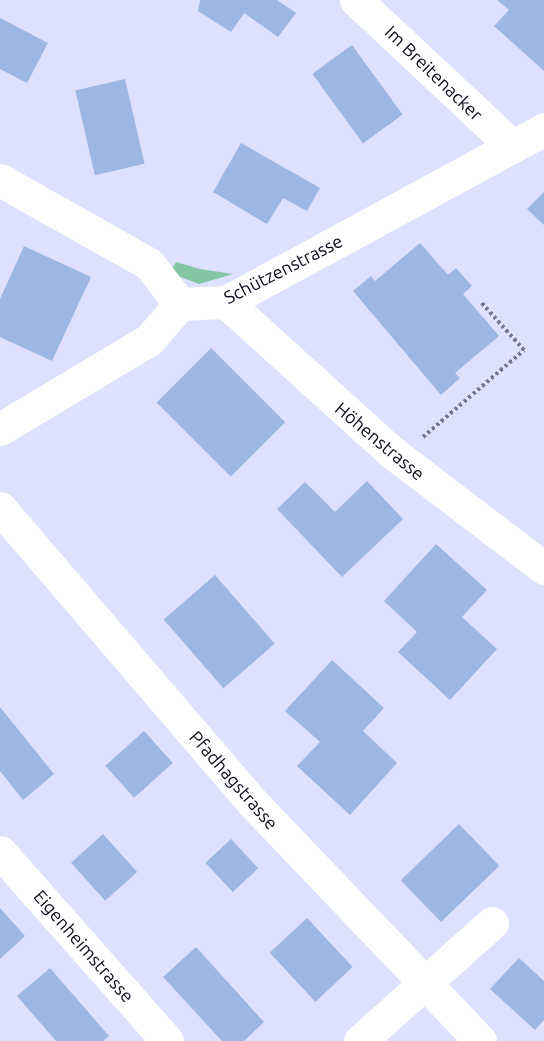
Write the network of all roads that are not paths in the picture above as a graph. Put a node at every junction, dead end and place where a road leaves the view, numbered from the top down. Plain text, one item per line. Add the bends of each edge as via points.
1 (356, 0) edge
2 (544, 129) edge
3 (512, 146) junction
4 (0, 180) edge
5 (226, 302) junction
6 (180, 304) junction
7 (0, 429) edge
8 (0, 508) edge
9 (544, 568) edge
10 (0, 852) edge
11 (492, 922) dead end
12 (422, 985) junction
13 (167, 1041) edge
14 (360, 1041) edge
15 (480, 1041) edge

1 - 3 street, Im Breitenacker
2 - 3 street, Schützenstrasse
3 - 5 street, Schützenstrasse
4 - 6 street via 148,264
5 - 6 street, Schützenstrasse
5 - 9 street, Höhenstrasse via 388,450
6 - 7 street via 149,340
8 - 12 street, Pfadhagstrasse via 252,802
10 - 13 street, Eigenheimstrasse
11 - 12 street
12 - 14 street
12 - 15 street, Pfadhagstrasse

